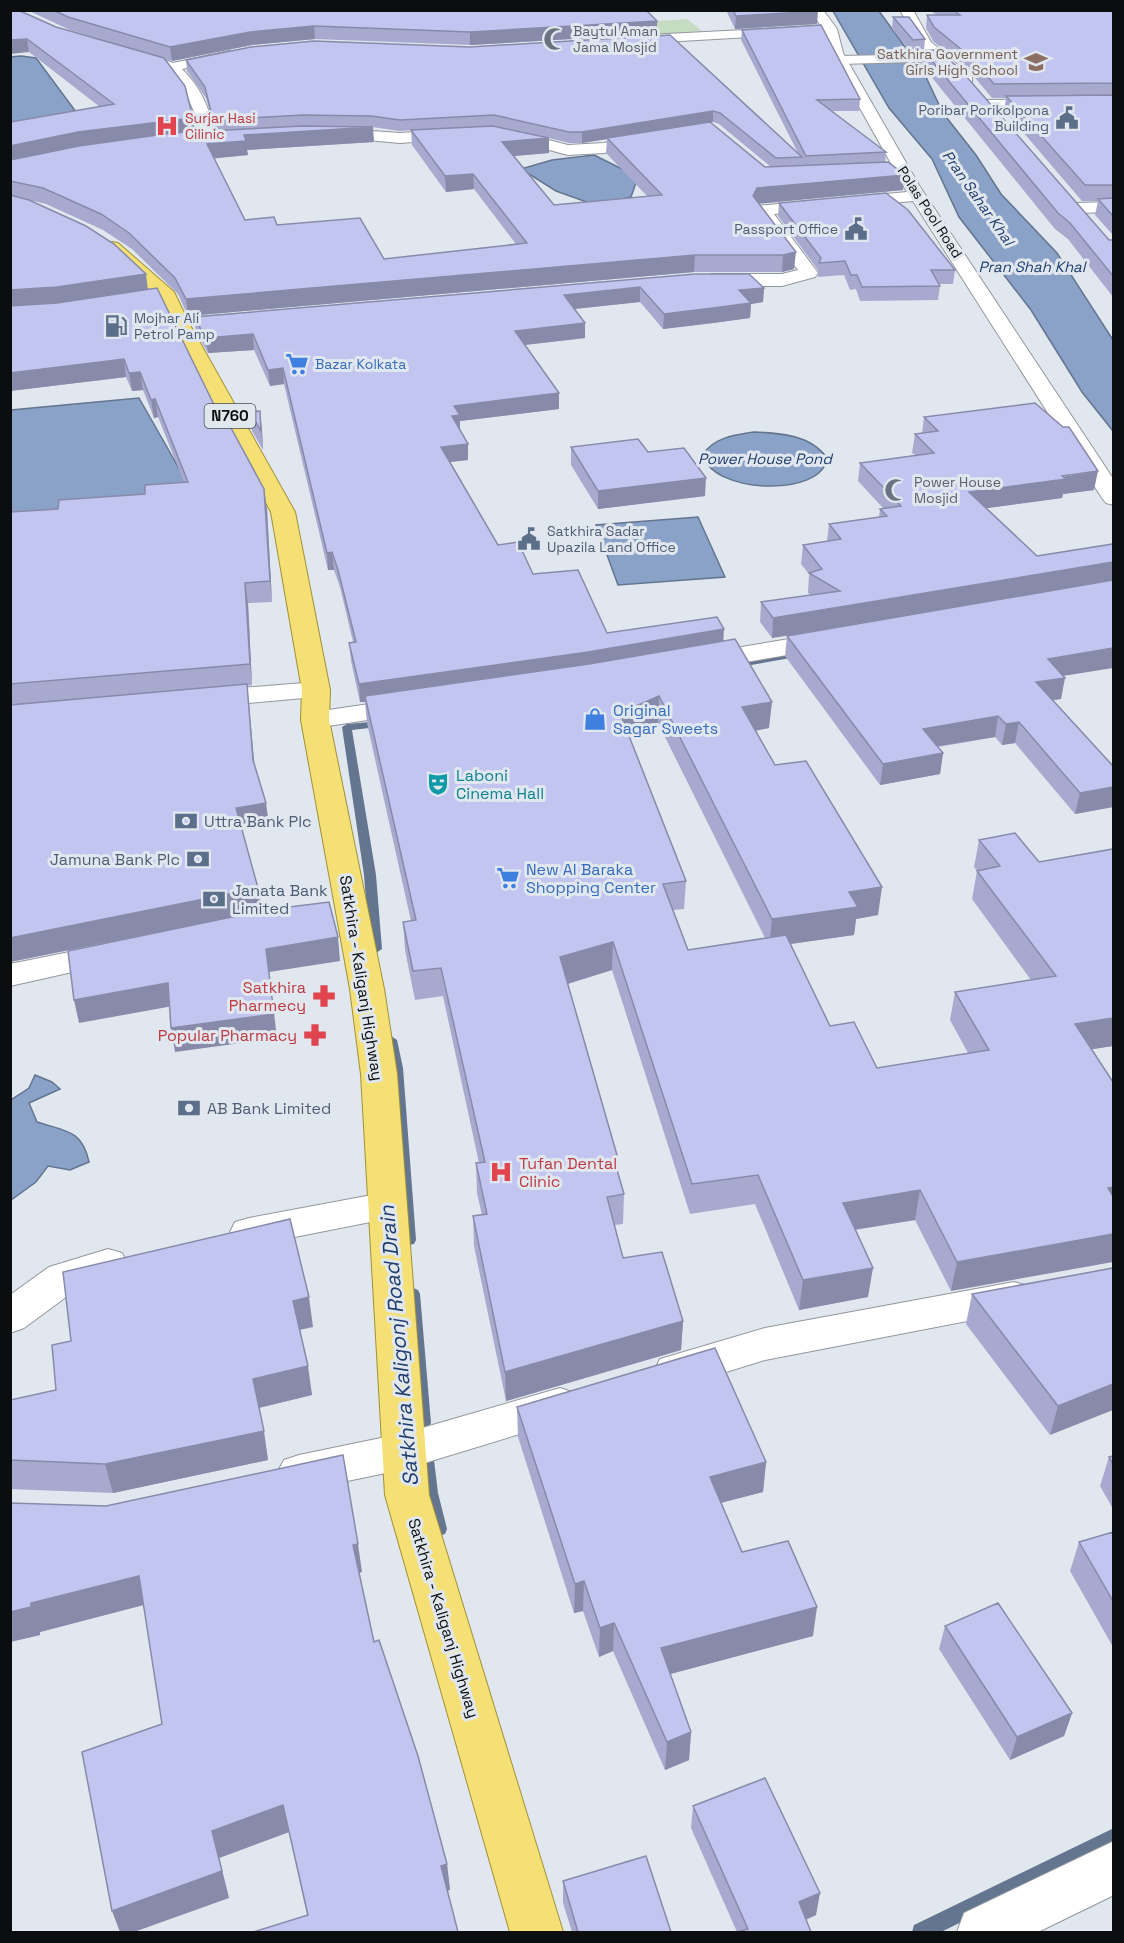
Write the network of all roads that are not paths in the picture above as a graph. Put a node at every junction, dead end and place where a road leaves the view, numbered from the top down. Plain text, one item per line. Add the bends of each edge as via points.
1 (817, 10) edge
2 (906, 10) edge
3 (830, 29) junction
4 (613, 41) edge
5 (242, 53) edge
6 (139, 56) edge
7 (942, 58) junction
8 (840, 60) junction
9 (172, 67) junction
10 (1113, 103) edge
11 (986, 104) junction
12 (1001, 120) edge
13 (313, 133) edge
14 (669, 136) edge
15 (222, 137) edge
16 (205, 138) junction
17 (184, 139) edge
18 (902, 170) junction
19 (881, 171) edge
20 (918, 196) junction
21 (1113, 207) edge
22 (1091, 225) edge
23 (96, 236) edge
24 (694, 280) edge
25 (167, 296) junction
26 (145, 299) edge
27 (203, 323) edge
28 (180, 325) junction
29 (1113, 498) edge
30 (855, 636) edge
31 (669, 667) edge
32 (184, 701) edge
33 (429, 704) edge
34 (315, 705) junction
35 (145, 946) edge
36 (10, 975) edge
37 (388, 1206) junction
38 (211, 1240) edge
39 (141, 1255) edge
40 (1055, 1289) edge
41 (10, 1317) edge
42 (641, 1381) edge
43 (596, 1394) edge
44 (405, 1451) junction
45 (265, 1481) edge
46 (1113, 1867) edge
47 (537, 1932) edge
48 (983, 1932) edge

1 - 3 street, Polas Pool Road
2 - 7 street via 926,44
3 - 4 street
3 - 8 street, Polas Pool Road
5 - 9 street
6 - 9 street
7 - 8 street
7 - 11 street
8 - 18 street, Polas Pool Road
9 - 16 street via 184,76 206,121
10 - 11 street
11 - 12 street
13 - 14 street via 400,138 480,133 514,136 568,150
15 - 16 street
16 - 17 street
18 - 19 street
18 - 20 street, Polas Pool Road
20 - 24 street via 762,210 809,273 782,280
20 - 29 street, Polas Pool Road
21 - 22 street via 1072,203
23 - 25 highway, Satkhira - Kaliganj Highway / N760 via 124,255
25 - 26 street
25 - 28 highway, Satkhira - Kaliganj Highway / N760
27 - 28 street
28 - 34 highway, Satkhira - Kaliganj Highway / N760 via 283,512
30 - 31 street
32 - 34 street
33 - 34 street
34 - 37 highway, Satkhira - Kaliganj Highway via 334,909 379,1074
35 - 36 street
37 - 38 street
37 - 44 highway, Satkhira - Kaliganj Highway
39 - 41 street via 63,1278
40 - 42 street via 765,1344
43 - 44 street
44 - 45 street
44 - 47 highway, Satkhira - Kaliganj Highway via 407,1496
46 - 48 street

